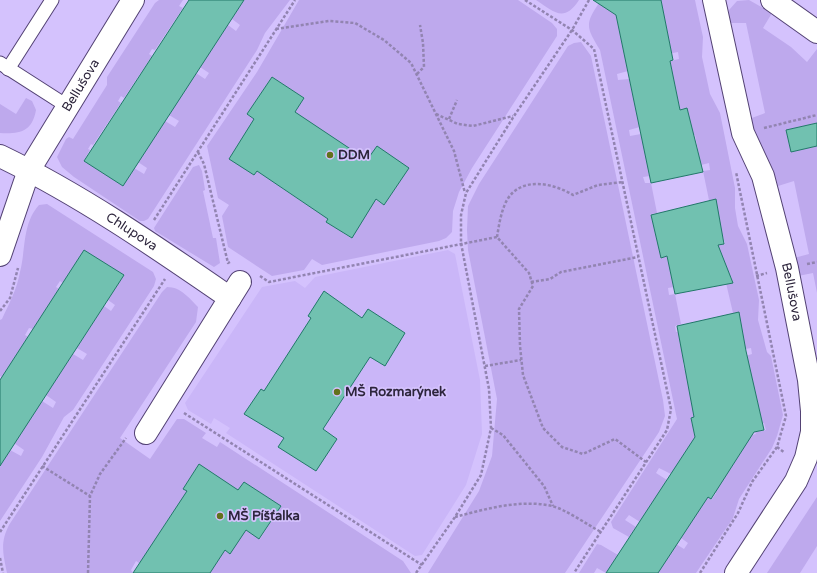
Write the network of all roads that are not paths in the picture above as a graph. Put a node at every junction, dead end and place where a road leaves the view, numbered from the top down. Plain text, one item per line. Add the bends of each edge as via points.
1 (52, 0) edge
2 (133, 0) edge
3 (714, 0) edge
4 (772, 0) edge
5 (817, 32) edge
6 (4, 66) edge
7 (67, 106) junction
8 (0, 156) edge
9 (29, 170) junction
10 (5, 221) edge
11 (0, 256) edge
12 (136, 435) road end
13 (736, 573) edge

1 - 6 lane
2 - 7 street, Bellušova
3 - 13 street, Bellušova via 743,133 763,176 787,268 812,411 812,432 806,458 796,481
4 - 5 street
6 - 7 lane
7 - 9 street, Bellušova
8 - 9 street, Chlupova
9 - 10 street, Bellušova
9 - 12 street, Chlupova via 163,252 242,285
10 - 11 street, Bellušova

